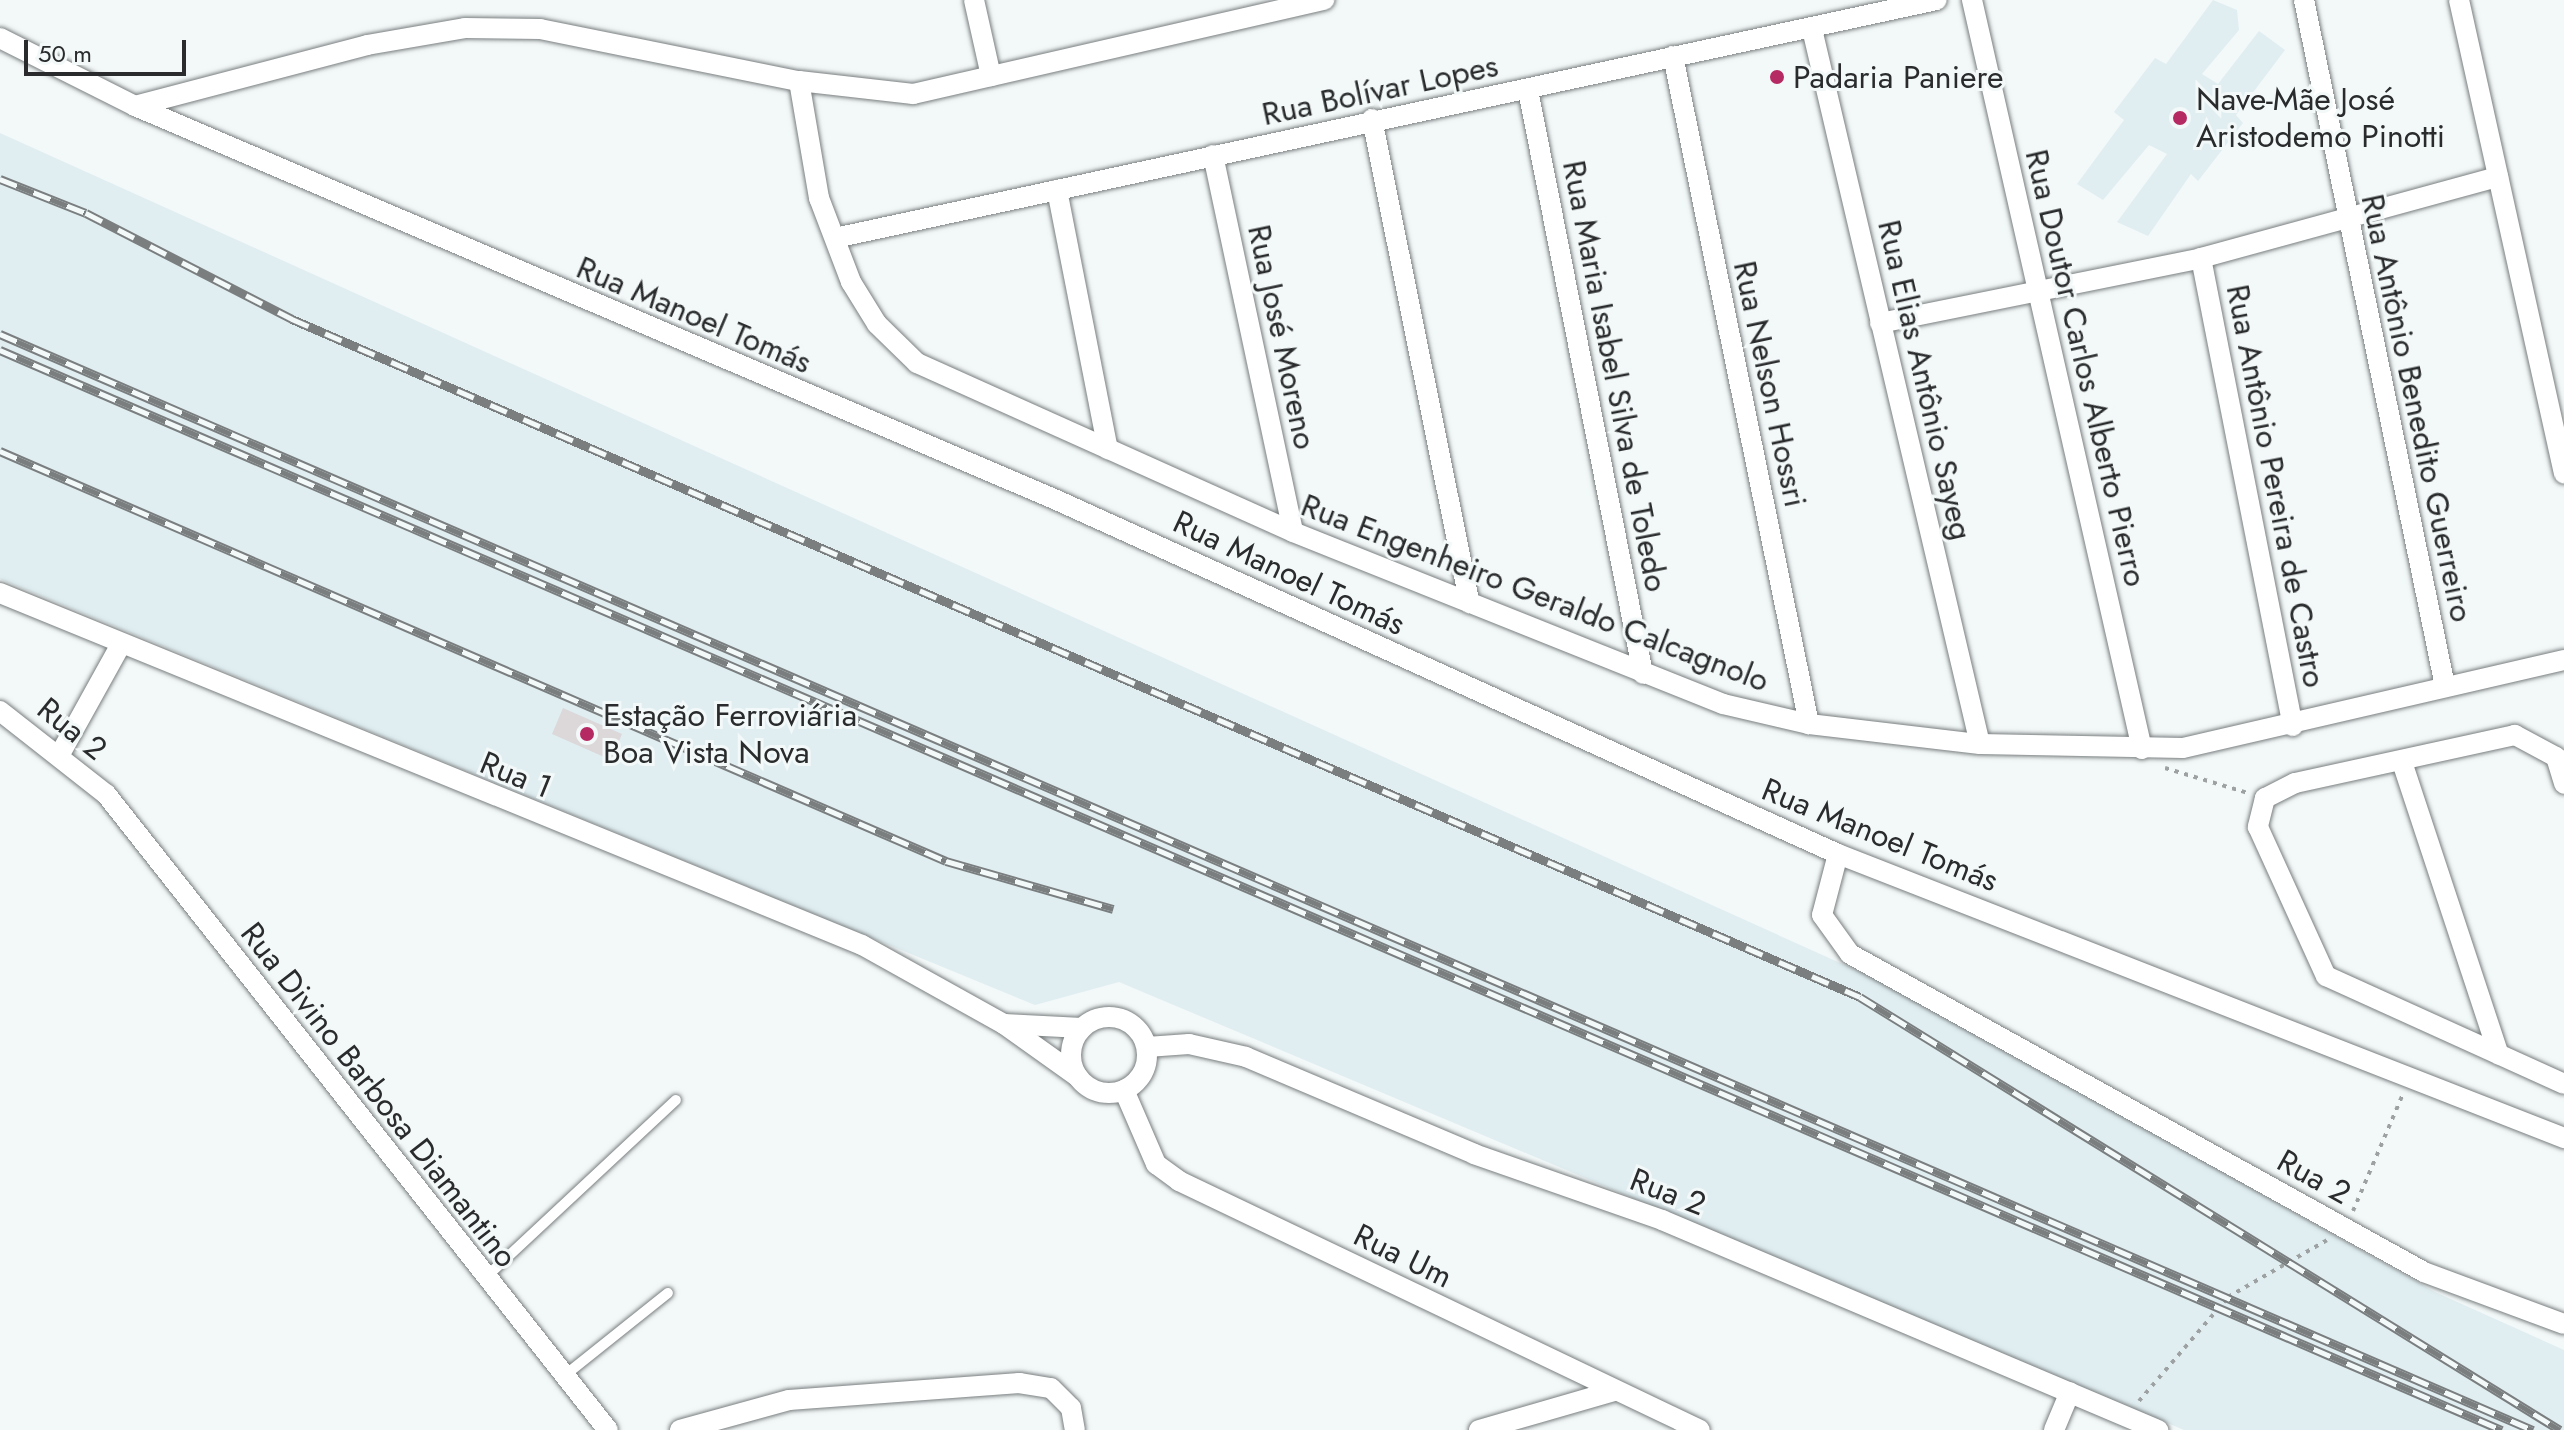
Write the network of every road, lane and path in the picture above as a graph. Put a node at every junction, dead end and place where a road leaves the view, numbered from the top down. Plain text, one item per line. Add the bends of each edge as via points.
1 (974, 0) edge
2 (1324, 0) edge
3 (1937, 0) edge
4 (1972, 0) edge
5 (2304, 0) edge
6 (2459, 0) edge
7 (1812, 29) junction
8 (0, 38) edge
9 (1673, 56) junction
10 (991, 76) junction
11 (799, 81) junction
12 (1528, 90) junction
13 (135, 106) junction
14 (1372, 119) junction
15 (1213, 155) junction
16 (2498, 177) junction
17 (1057, 190) junction
18 (2346, 222) junction
19 (835, 238) junction
20 (2201, 258) junction
21 (2036, 287) junction
22 (1880, 323) junction
23 (1108, 449) junction
24 (2564, 474) edge
25 (1293, 532) junction
26 (0, 593) edge
27 (1470, 603) junction
28 (120, 646) junction
29 (2564, 660) edge
30 (1643, 674) junction
31 (2445, 686) junction
32 (0, 711) edge
33 (1809, 724) junction
34 (2293, 726) junction
35 (1980, 744) junction
36 (2142, 749) junction
37 (2560, 755) edge
38 (59, 756) junction
39 (2403, 765) junction
40 (2564, 784) edge
41 (106, 794) joint
42 (2265, 798) junction
43 (1838, 854) junction
44 (1004, 1024) junction
45 (1082, 1028) junction
46 (1147, 1047) junction
47 (2499, 1055) junction
48 (1077, 1076) junction
49 (2410, 1077) junction
50 (2564, 1084) edge
51 (1124, 1090) junction
52 (676, 1100) dead end
53 (2564, 1138) edge
54 (2346, 1228) junction
55 (485, 1278) junction
56 (668, 1293) dead end
57 (2564, 1324) edge
58 (564, 1376) junction
59 (1614, 1391) junction
60 (2070, 1392) junction
61 (2129, 1418) junction
62 (608, 1430) edge
63 (680, 1430) edge
64 (1075, 1430) edge
65 (1479, 1430) edge
66 (1700, 1430) edge
67 (2054, 1430) edge
68 (2158, 1430) edge

1 - 10 street
2 - 10 street
3 - 7 street, Rua Bolívar Lopes
4 - 21 street, Rua Doutor Carlos Alberto Pierro
5 - 18 street, Rua Antônio Benedito Guerreiro
6 - 16 street
7 - 9 street, Rua Bolívar Lopes
7 - 22 street, Rua Elias Antônio Sayeg
8 - 13 street, Rua Manoel Tomás
9 - 12 street, Rua Bolívar Lopes
9 - 33 street, Rua Nelson Hossri
10 - 11 street via 913,94
11 - 13 street via 540,29 465,28 367,45
11 - 19 street, Rua Engenheiro Geraldo Calcagnolo via 806,148
12 - 14 street, Rua Bolívar Lopes
12 - 30 street, Rua Maria Isabel Silva de Toledo
13 - 43 street, Rua Manoel Tomás via 1052,498
14 - 15 street, Rua Bolívar Lopes
14 - 27 street
15 - 17 street, Rua Bolívar Lopes
15 - 25 street, Rua José Moreno
16 - 18 street
16 - 24 street
17 - 19 street, Rua Bolívar Lopes
17 - 23 street
18 - 20 street
18 - 31 street, Rua Antônio Benedito Guerreiro
19 - 23 street, Rua Engenheiro Geraldo Calcagnolo via 877,324 917,363
20 - 21 street
20 - 34 street, Rua Antônio Pereira de Castro
21 - 22 street
21 - 36 street, Rua Doutor Carlos Alberto Pierro
22 - 35 street, Rua Elias Antônio Sayeg
23 - 25 street, Rua Engenheiro Geraldo Calcagnolo
25 - 27 street, Rua Engenheiro Geraldo Calcagnolo
26 - 28 street, Rua 1
27 - 30 street, Rua Engenheiro Geraldo Calcagnolo
28 - 38 street
28 - 44 street, Rua 1 via 862,945
29 - 31 street, Rua Engenheiro Geraldo Calcagnolo
30 - 33 street, Rua Engenheiro Geraldo Calcagnolo via 1746,712
31 - 34 street, Rua Engenheiro Geraldo Calcagnolo
32 - 38 street, Rua 2
33 - 35 street, Rua Engenheiro Geraldo Calcagnolo
34 - 36 street, Rua Engenheiro Geraldo Calcagnolo
35 - 36 street, Rua Engenheiro Geraldo Calcagnolo
36 - 42 path via 2182,776
37 - 39 street via 2515,735
37 - 40 street
38 - 41 street, Rua 2
39 - 42 street via 2295,783
39 - 47 street
41 - 55 street, Rua Divino Barbosa Diamantino
42 - 47 street via 2259,835 2326,976
43 - 49 street, Rua Manoel Tomás
43 - 54 street, Rua 2 via 1822,915 1850,954
44 - 45 street, Rua 1
44 - 48 street, Rua 1
45 - 46 street via 1120,1018
45 - 48 street via 1072,1051
46 - 51 street via 1143,1072
46 - 60 street, Rua 2 via 1189,1044 1246,1057 1474,1154 1662,1220
47 - 50 street
48 - 51 street via 1090,1088
49 - 53 street, Rua Manoel Tomás
49 - 54 path
51 - 59 street, Rua Um via 1156,1164 1170,1175
52 - 55 lane
54 - 57 street, Rua 2 via 2435,1277
54 - 61 path via 2228,1297
55 - 58 street, Rua Divino Barbosa Diamantino
56 - 58 lane
58 - 62 street, Rua Divino Barbosa Diamantino
59 - 65 street
59 - 66 street, Rua Um
60 - 61 street, Rua 2
60 - 67 street
61 - 68 street, Rua 2
63 - 64 street via 789,1400 1019,1383 1051,1388 1071,1408

